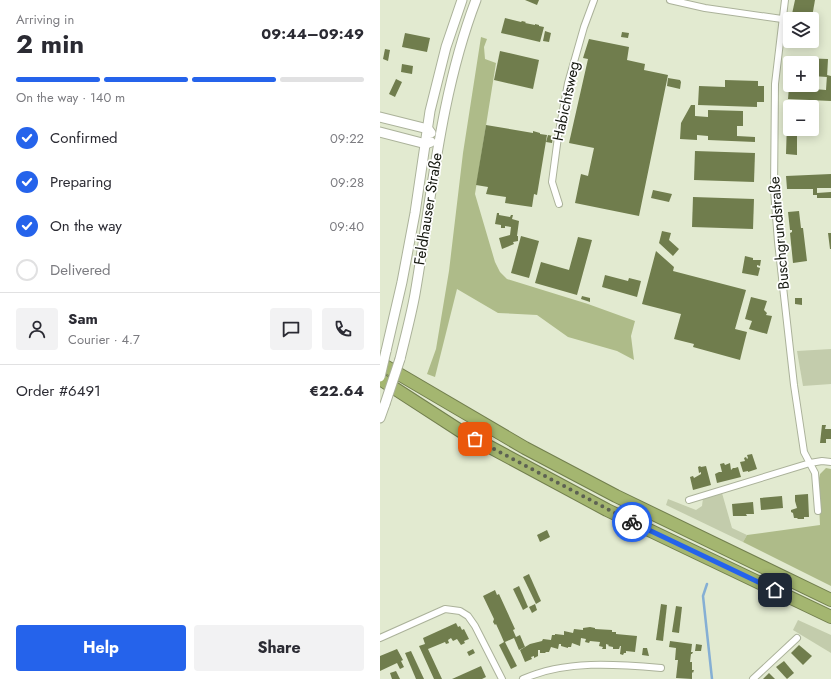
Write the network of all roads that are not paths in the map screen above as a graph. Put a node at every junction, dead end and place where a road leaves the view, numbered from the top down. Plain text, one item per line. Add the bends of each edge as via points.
1 (462, 0) edge
2 (476, 0) edge
3 (594, 0) edge
4 (670, 0) edge
5 (785, 0) edge
6 (782, 19) junction
7 (380, 117) edge
8 (428, 129) junction
9 (380, 132) edge
10 (438, 140) junction
11 (426, 144) junction
12 (559, 204) dead end
13 (380, 363) edge
14 (380, 378) edge
15 (380, 390) edge
16 (380, 418) edge
17 (462, 432) junction
18 (831, 462) edge
19 (810, 463) junction
20 (689, 500) dead end
21 (818, 511) dead end
22 (831, 600) edge
23 (831, 617) edge
24 (380, 638) edge
25 (797, 638) dead end
26 (661, 668) dead end
27 (502, 679) edge
28 (523, 679) edge
29 (753, 679) edge

1 - 8 main road, Feldhauser Straße via 446,47
2 - 10 main road, Feldhauser Straße via 456,64
3 - 12 street, Habichtsweg via 568,83 560,124 552,182
4 - 6 street
5 - 6 street, Buschgrundstraße
6 - 19 street, Buschgrundstraße via 775,84 774,190 794,385 804,452
7 - 8 main road
8 - 10 main road
8 - 11 main road, Feldhauser Straße
9 - 11 main road
10 - 11 main road
10 - 16 main road, Feldhauser Straße, bridge via 414,296 400,359
11 - 14 main road, Feldhauser Straße, bridge via 411,236
13 - 22 highway via 525,448
14 - 17 highway
15 - 17 highway via 436,423
17 - 23 highway via 607,510
18 - 19 street
19 - 20 street
19 - 21 street, Buschgrundstraße via 815,473
24 - 27 street via 445,609 460,611 468,616 475,626
25 - 29 street
26 - 28 street via 622,664 572,666

